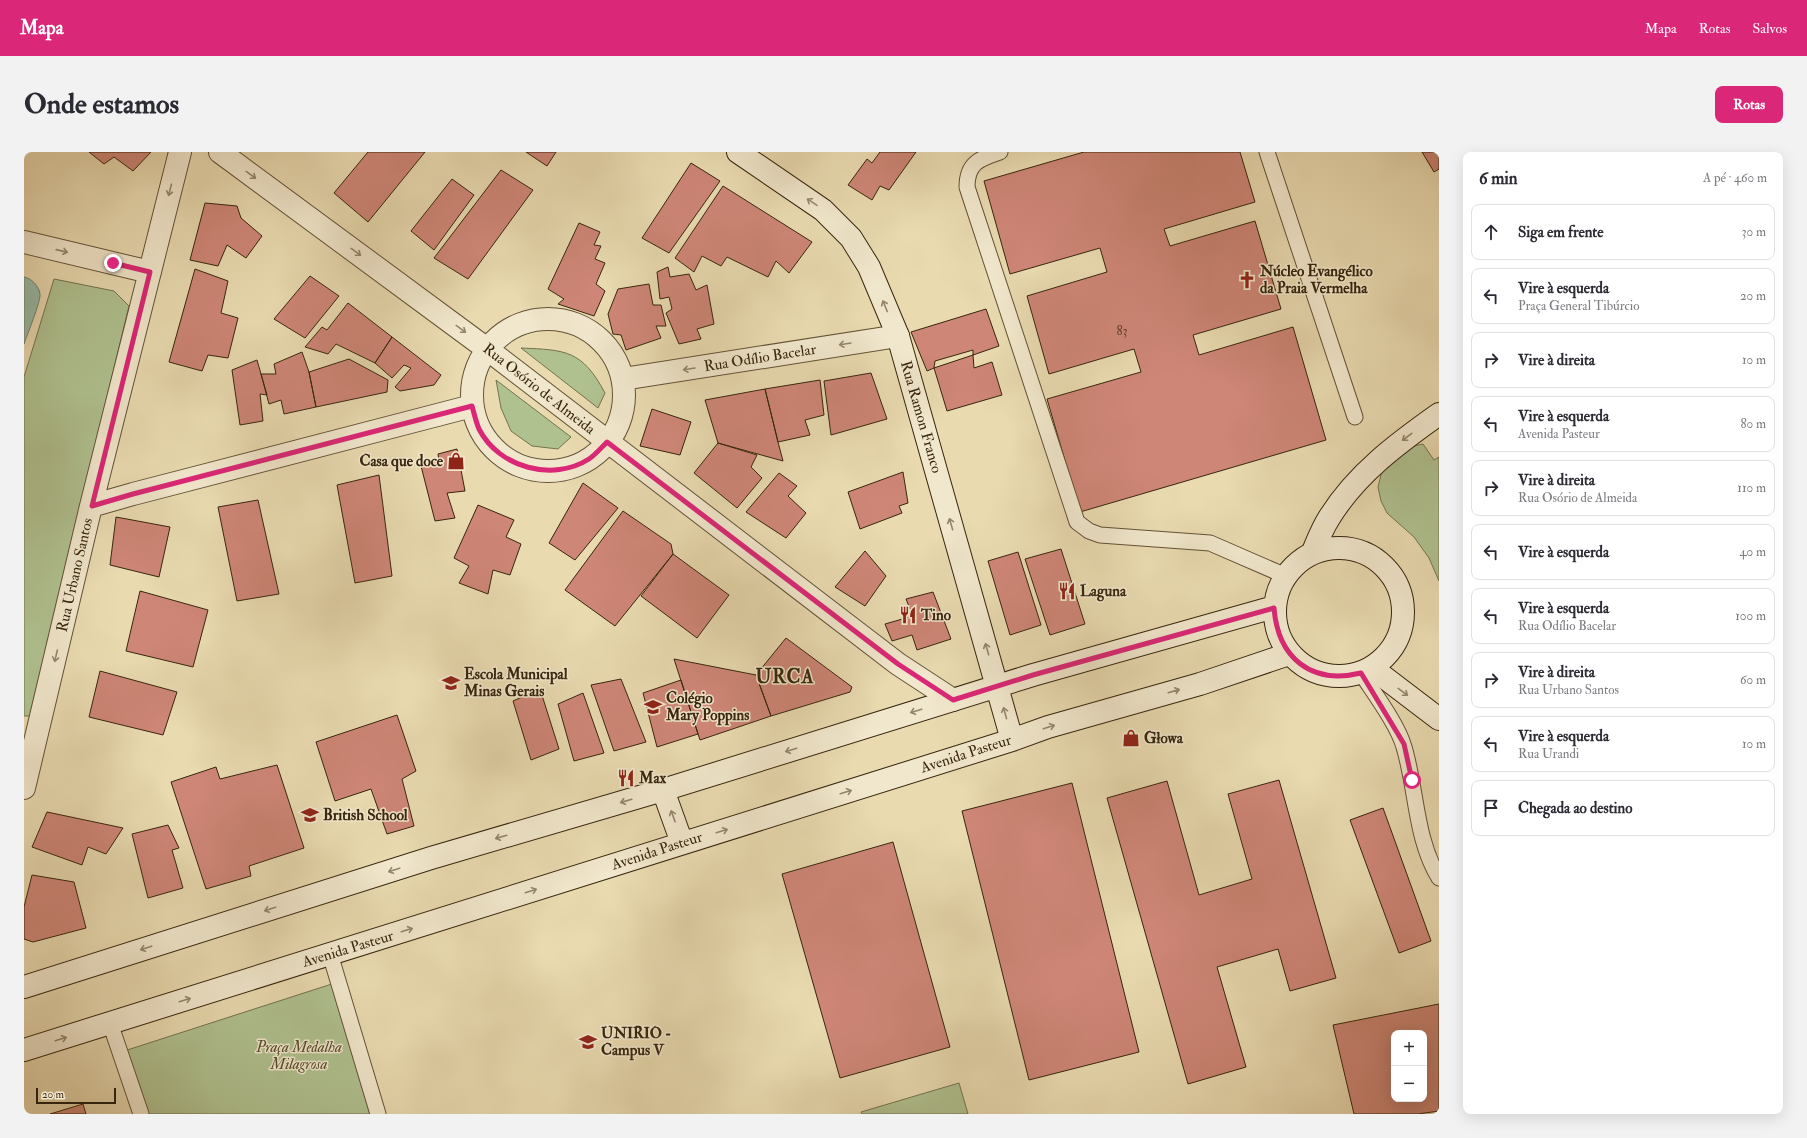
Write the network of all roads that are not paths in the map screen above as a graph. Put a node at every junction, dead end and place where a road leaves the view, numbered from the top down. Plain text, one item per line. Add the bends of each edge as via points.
1 (180, 152) edge
2 (220, 152) edge
3 (738, 152) edge
4 (1000, 152) edge
5 (1267, 152) edge
6 (24, 242) edge
7 (150, 272) junction
8 (898, 336) junction
9 (487, 349) junction
10 (622, 379) junction
11 (472, 406) junction
12 (1439, 414) edge
13 (1355, 416) dead end
14 (607, 442) junction
15 (92, 506) junction
16 (1312, 554) junction
17 (1286, 576) junction
18 (1274, 608) junction
19 (1290, 654) junction
20 (1366, 671) junction
21 (998, 687) junction
22 (953, 700) junction
23 (1439, 719) edge
24 (30, 734) edge
25 (1012, 740) junction
26 (24, 788) edge
27 (663, 790) junction
28 (682, 843) junction
29 (1439, 878) edge
30 (330, 954) junction
31 (24, 987) edge
32 (110, 1023) junction
33 (24, 1050) edge
34 (141, 1114) edge
35 (378, 1114) edge

1 -> 7 street, Rua Urbano Santos
2 -> 9 street, Rua Osório de Almeida
8 -> 3 street, Rua Ramon Franco via 870,267 851,238 823,210
4 - 17 lane via 981,158 971,166 967,187 1077,522 1100,535 1210,543
5 - 13 lane
6 -> 7 street
7 - 15 street, Rua Urbano Santos
8 -> 10 street, Rua Odílio Bacelar
21 -> 8 street, Rua Ramon Franco
9 - 10 street via 502,333 522,323 543,319 565,320 585,328 602,341 615,359
9 - 11 street via 474,376
9 - 14 street, Rua Osório de Almeida
10 - 14 street via 622,412
11 - 14 street via 480,430 495,450 516,464 528,468 540,471 565,469 589,459
11 - 15 street
12 -> 16 street via 1405,438 1361,476 1329,518
14 - 22 street, Rua Osório de Almeida via 898,664
15 -> 24 street, Rua Urbano Santos
16 - 17 street via 1297,563
16 - 20 street via 1333,548 1355,549 1375,558 1386,568 1401,592 1404,614 1400,636 1388,654
17 - 18 street via 1278,591
18 - 19 street via 1281,640
18 - 21 street
19 - 20 street via 1301,665 1330,676 1346,676
25 -> 19 street, Avenida Pasteur via 1048,727 1200,684
20 -> 23 street
20 - 29 lane via 1404,744 1424,848
21 - 22 street
25 -> 21 street, Rua Ramon Franco
22 -> 27 street
24 - 26 street, Rua Urbano Santos
28 -> 25 street, Avenida Pasteur
28 -> 27 street
27 -> 31 street via 431,858
30 -> 28 street, Avenida Pasteur
32 -> 30 street, Avenida Pasteur
30 - 35 lane
33 -> 32 street, Avenida Pasteur
32 - 34 lane

